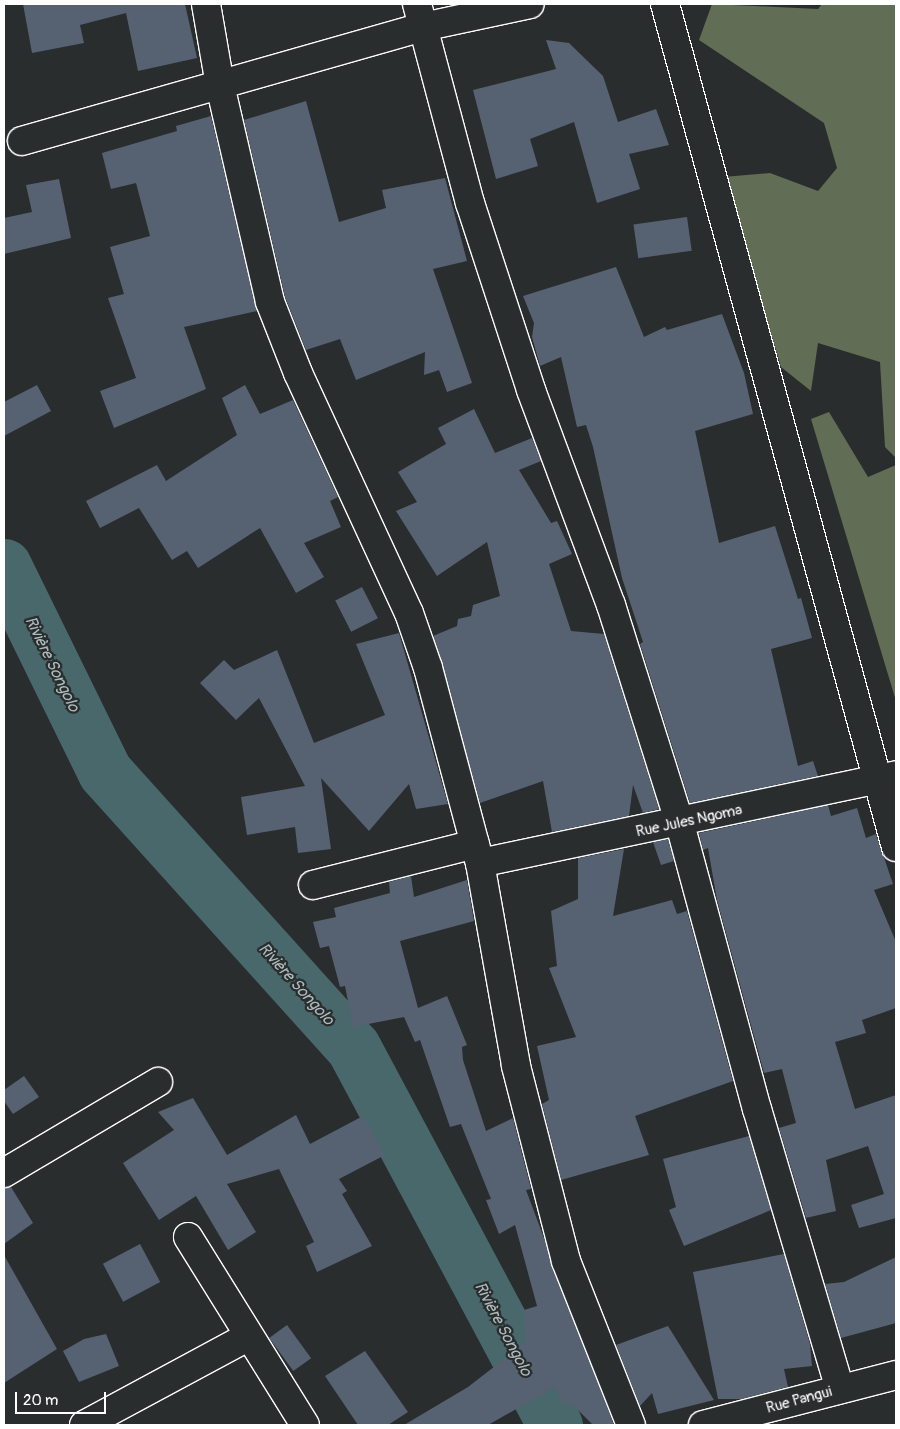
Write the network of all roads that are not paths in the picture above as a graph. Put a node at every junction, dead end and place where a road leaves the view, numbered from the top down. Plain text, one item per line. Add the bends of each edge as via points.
1 (206, 4) edge
2 (530, 4) edge
3 (665, 4) edge
4 (420, 15) edge
5 (220, 85) junction
6 (22, 141) dead end
7 (886, 777) edge
8 (680, 824) junction
9 (896, 847) edge
10 (477, 853) junction
11 (313, 885) dead end
12 (158, 1082) dead end
13 (4, 1173) edge
14 (188, 1237) dead end
15 (249, 1336) junction
16 (896, 1375) edge
17 (840, 1389) junction
18 (84, 1425) edge
19 (305, 1425) edge
20 (631, 1425) edge
21 (703, 1425) edge

1 - 5 street
2 - 4 street
3 - 7 street
4 - 5 street
4 - 8 street via 473,212 531,390 611,605
5 - 6 street
5 - 10 street via 270,302 298,374 409,613
7 - 8 street, Rue Jules Ngoma
7 - 9 street
8 - 10 street, Rue Jules Ngoma
8 - 17 street via 757,1109
10 - 11 street, Rue Jules Ngoma
10 - 20 street via 516,1066 566,1261
12 - 13 street
14 - 15 street
15 - 18 street
15 - 19 street
16 - 17 street, Rue Pangui
17 - 21 street, Rue Pangui

